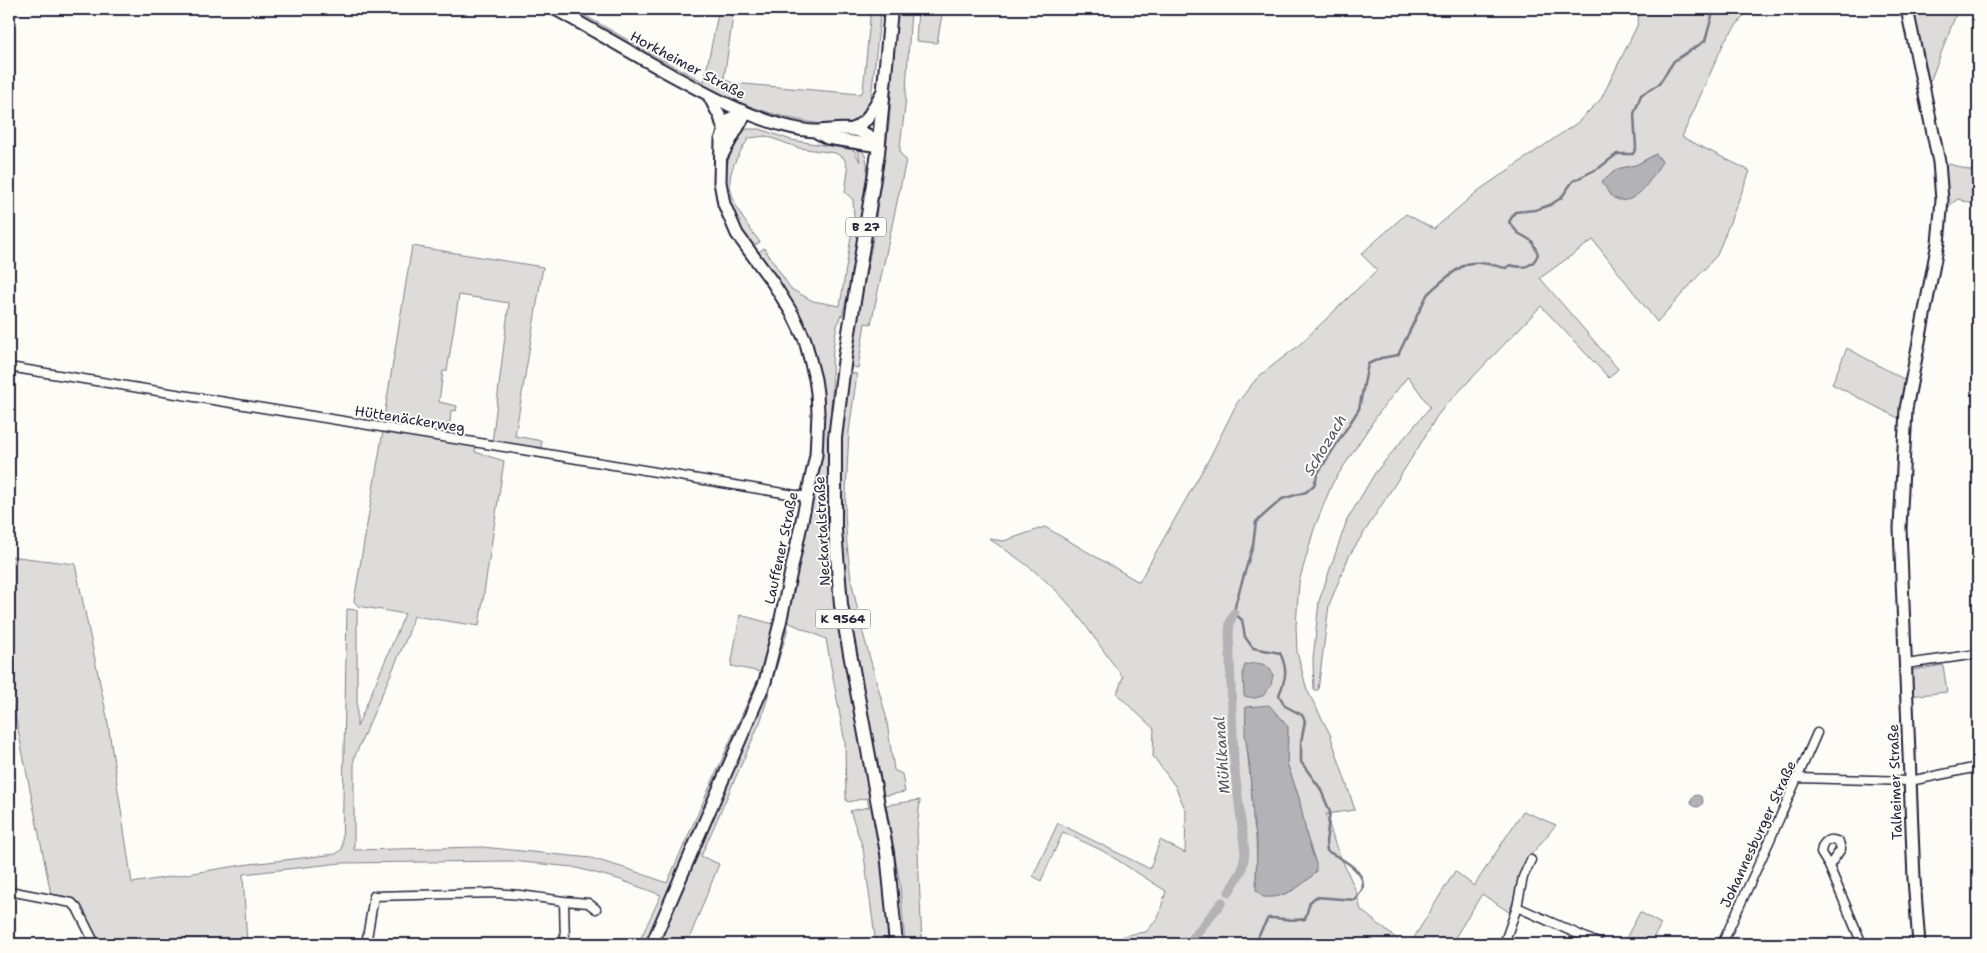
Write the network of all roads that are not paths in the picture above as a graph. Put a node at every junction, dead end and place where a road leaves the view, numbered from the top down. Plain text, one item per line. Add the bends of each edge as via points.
1 (555, 9) edge
2 (891, 9) edge
3 (1907, 9) edge
4 (884, 88) junction
5 (708, 95) junction
6 (746, 113) junction
7 (724, 130) junction
8 (852, 130) junction
9 (814, 131) junction
10 (878, 146) junction
11 (720, 157) junction
12 (9, 367) edge
13 (835, 438) joint
14 (807, 497) junction
15 (1978, 654) edge
16 (1906, 664) junction
17 (1817, 734) dead end
18 (1978, 767) edge
19 (1798, 778) junction
20 (1910, 780) junction
21 (1531, 860) dead end
22 (1829, 866) dead end
23 (9, 891) edge
24 (564, 901) junction
25 (1517, 907) junction
26 (596, 909) dead end
27 (95, 944) edge
28 (366, 944) edge
29 (565, 944) edge
30 (652, 944) edge
31 (896, 944) edge
32 (1504, 944) edge
33 (1600, 944) edge
34 (1722, 944) edge
35 (1862, 944) edge
36 (1919, 944) edge

1 - 5 street, Horkheimer Straße
2 - 4 main road, B 27
3 - 16 street, Talheimer Straße via 1939,162 1942,200 1938,243 1906,409 1900,528
4 - 8 street via 870,116
4 - 10 main road, B 27
5 - 6 street, Horkheimer Straße
5 - 7 street
6 - 7 street via 732,118
6 - 9 street, Horkheimer Straße
6 - 11 street
7 - 11 street, Lauffener Straße
8 - 9 street, Horkheimer Straße
8 - 10 street, Horkheimer Straße via 869,134
9 - 10 street, Horkheimer Straße via 827,138
10 - 13 main road, Neckartalstraße / B 27 via 844,357
11 - 14 street, Lauffener Straße via 721,194 731,223 793,315 805,340 815,379 818,433
12 - 14 street, Hüttenäckerweg
13 - 31 main road, Neckartalstraße / K 9564 via 835,530 841,605 887,853
14 - 30 street, Lauffener Straße via 765,682
15 - 16 street
16 - 20 street, Talheimer Straße
17 - 19 street, Johannesburger Straße
18 - 20 street
19 - 20 street
19 - 34 street, Johannesburger Straße
20 - 36 street, Talheimer Straße
21 - 25 street via 1523,877
22 - 35 street
23 - 27 street via 72,903
24 - 26 street via 588,903
24 - 28 street via 495,894 374,896
24 - 29 street
25 - 32 street
25 - 33 street

